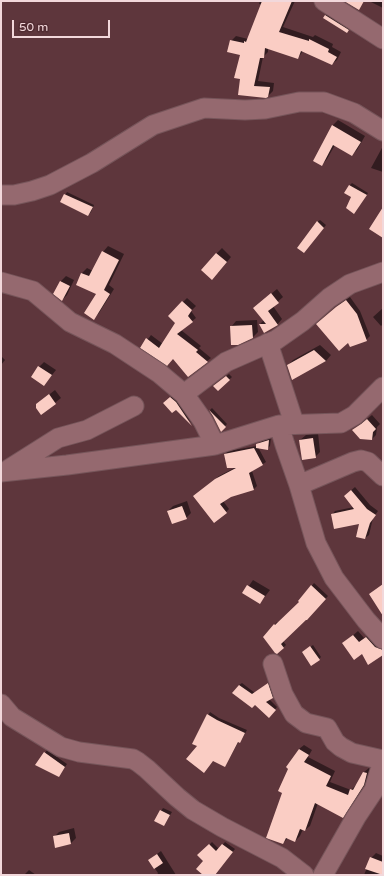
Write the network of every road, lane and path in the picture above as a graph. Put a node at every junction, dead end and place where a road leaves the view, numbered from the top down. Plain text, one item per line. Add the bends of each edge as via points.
1 (324, 1) edge
2 (383, 39) edge
3 (383, 131) edge
4 (1, 194) edge
5 (383, 272) edge
6 (1, 282) edge
7 (268, 343) junction
8 (383, 387) edge
9 (184, 394) junction
10 (134, 406) dead end
11 (286, 424) junction
12 (215, 445) junction
13 (381, 472) edge
14 (2, 473) edge
15 (299, 485) junction
16 (383, 639) edge
17 (274, 664) dead end
18 (1, 704) edge
19 (304, 875) edge
20 (323, 875) edge

1 - 2 street
3 - 4 street via 354,113 324,102 299,102 245,110 204,108 153,125 92,163 50,185 14,195
5 - 7 street via 350,284 303,321
6 - 9 street via 33,291 70,322 115,344 159,373
7 - 9 street via 226,362
7 - 11 street
8 - 11 street via 355,414 341,423
9 - 12 street
10 - 14 street via 87,430 58,438
11 - 12 street
11 - 15 street
12 - 14 street
13 - 15 street via 361,460
15 - 16 street via 316,543 334,578
17 - 20 street via 283,694 294,714 306,723 327,728 335,742 352,753 383,760 374,790
18 - 19 street via 12,717 65,748 133,759 147,768 194,810 282,858

